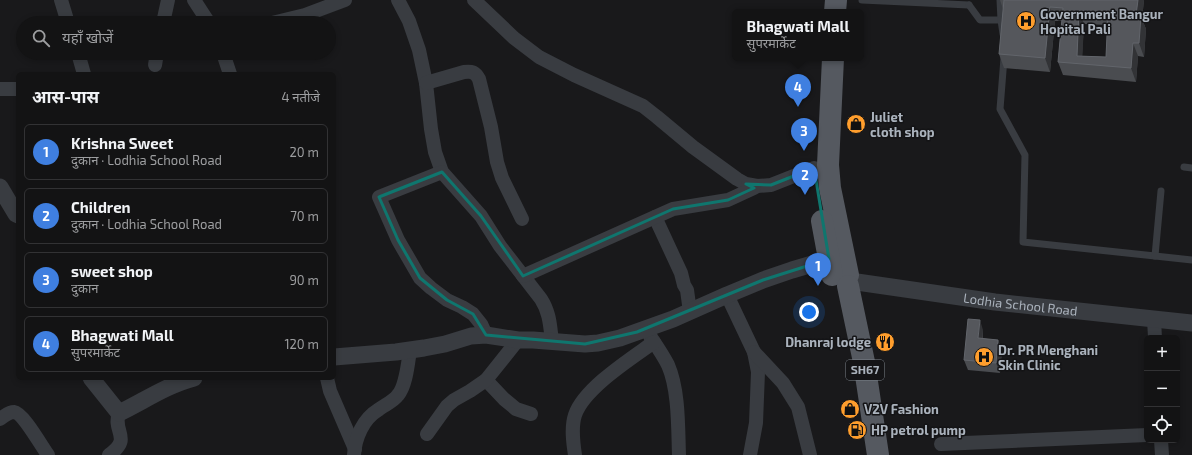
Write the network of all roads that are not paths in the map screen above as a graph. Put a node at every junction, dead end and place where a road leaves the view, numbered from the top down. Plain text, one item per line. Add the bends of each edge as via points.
1 (61, 0) edge
2 (168, 0) edge
3 (194, 0) edge
4 (398, 0) edge
5 (474, 0) edge
6 (862, 0) edge
7 (1000, 0) edge
8 (339, 1) edge
9 (971, 2) edge
10 (66, 16) edge
11 (165, 16) edge
12 (204, 16) edge
13 (301, 16) edge
14 (1002, 20) junction
15 (1004, 39) edge
16 (1005, 52) edge
17 (80, 60) edge
18 (225, 60) edge
19 (819, 61) edge
20 (833, 61) edge
21 (83, 72) edge
22 (229, 72) edge
23 (426, 83) junction
24 (0, 89) edge
25 (16, 89) edge
26 (1184, 167) dead end
27 (814, 168) junction
28 (1192, 168) edge
29 (442, 172) junction
30 (746, 184) junction
31 (0, 187) edge
32 (1161, 191) dead end
33 (16, 214) edge
34 (655, 217) junction
35 (522, 219) dead end
36 (1155, 256) junction
37 (1192, 260) edge
38 (523, 276) junction
39 (840, 278) junction
40 (726, 295) junction
41 (690, 312) junction
42 (1154, 319) junction
43 (1192, 323) edge
44 (486, 335) junction
45 (1155, 335) edge
46 (650, 336) junction
47 (518, 340) junction
48 (552, 341) junction
49 (410, 350) junction
50 (754, 352) junction
51 (336, 356) edge
52 (93, 380) edge
53 (189, 380) edge
54 (327, 380) edge
55 (486, 380) junction
56 (119, 413) junction
57 (531, 414) dead end
58 (0, 419) edge
59 (427, 434) dead end
60 (1144, 435) edge
61 (1161, 443) edge
62 (941, 444) dead end
63 (355, 452) edge
64 (48, 455) edge
65 (109, 455) edge
66 (575, 455) edge
67 (680, 455) edge
68 (750, 455) edge
69 (810, 455) edge
70 (864, 455) edge
71 (878, 455) edge
72 (1162, 455) edge

1 - 10 street
2 - 11 street
3 - 12 street
4 - 23 street via 409,21 419,50
5 - 30 street via 514,38 539,57 643,106 693,147
6 - 9 lane
7 - 14 lane
8 - 13 street
9 - 14 lane via 980,20
14 - 15 lane
16 - 36 lane via 1000,109 1025,155 1023,242
17 - 21 street
18 - 22 street
19 - 27 main road, SH67
20 - 39 main road, SH67 via 828,165
23 - 29 street via 435,152
23 - 35 street via 464,72 471,71 476,74 502,178
24 - 25 street
26 - 28 lane
27 - 30 street via 771,185
27 - 39 main road, SH67 via 816,192
29 - 38 street via 481,216
29 - 44 street via 379,197 398,240 420,278 447,300 473,314 482,324
30 - 34 street via 754,188 728,200 673,209
31 - 33 street
32 - 36 lane
34 - 38 street
34 - 41 street via 681,273 687,290
36 - 37 lane
38 - 48 street via 546,308
39 - 40 street via 785,273
39 - 42 street, Lodhia School Road via 995,302
39 - 70 main road, SH67
39 - 71 main road, SH67 via 864,362
40 - 41 street
40 - 50 street
41 - 46 street via 673,319
42 - 43 street, Lodhia School Road
42 - 45 street
44 - 47 street
44 - 49 street
46 - 48 street via 598,344
46 - 66 street via 591,391 578,408 573,426
46 - 67 street via 668,364 672,376
47 - 48 street
47 - 55 street
49 - 51 street
49 - 63 street via 404,383 399,395 368,418 357,437
50 - 68 street via 758,381 756,423
50 - 69 street via 783,384 798,407
52 - 56 street
53 - 56 street via 158,392
54 - 63 street
55 - 57 street via 516,409
55 - 59 street via 447,406
56 - 65 street via 117,421 120,444 118,449
58 - 64 street via 15,412 22,416
60 - 62 street
61 - 72 street

